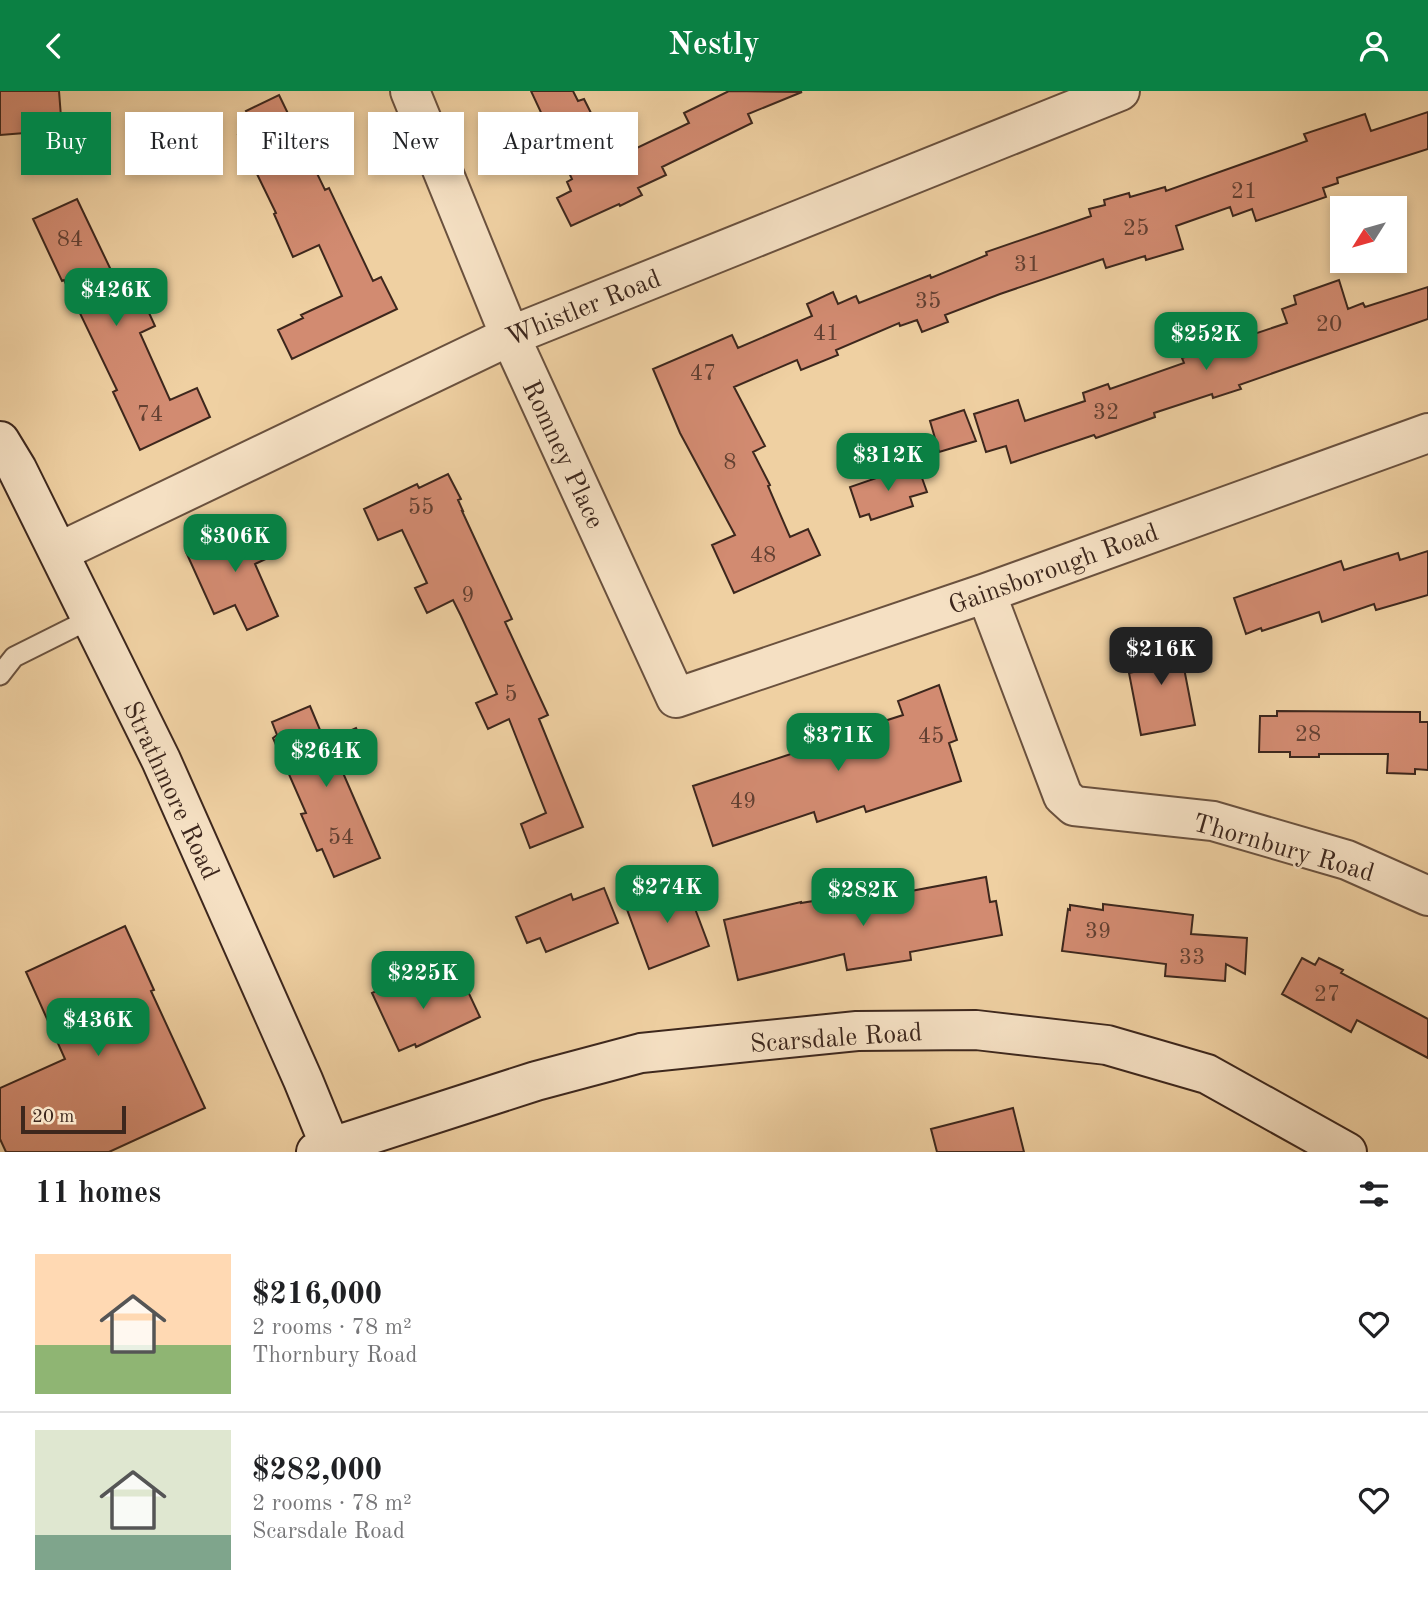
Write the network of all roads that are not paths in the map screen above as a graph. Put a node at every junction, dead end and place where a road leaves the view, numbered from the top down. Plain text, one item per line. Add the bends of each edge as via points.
1 (410, 91) edge
2 (1119, 91) edge
3 (510, 336) junction
4 (1428, 433) edge
5 (0, 441) edge
6 (59, 552) junction
7 (986, 593) junction
8 (90, 619) junction
9 (0, 675) edge
10 (676, 698) joint
11 (1428, 896) edge
12 (322, 1150) edge
13 (1347, 1152) edge

1 - 3 street, Romney Place
2 - 3 street, Whistler Road
3 - 6 street, Whistler Road
3 - 10 street, Romney Place
4 - 7 street, Gainsborough Road
5 - 6 street, Strathmore Road
6 - 8 street, Strathmore Road
7 - 10 street, Gainsborough Road
7 - 11 street, Thornbury Road via 1063,796 1073,806 1213,821 1348,860
8 - 9 lane via 14,657
8 - 12 street, Strathmore Road via 161,760 303,1080
12 - 13 street, Scarsdale Road via 536,1081 641,1053 857,1031 976,1030 1107,1045 1207,1074

